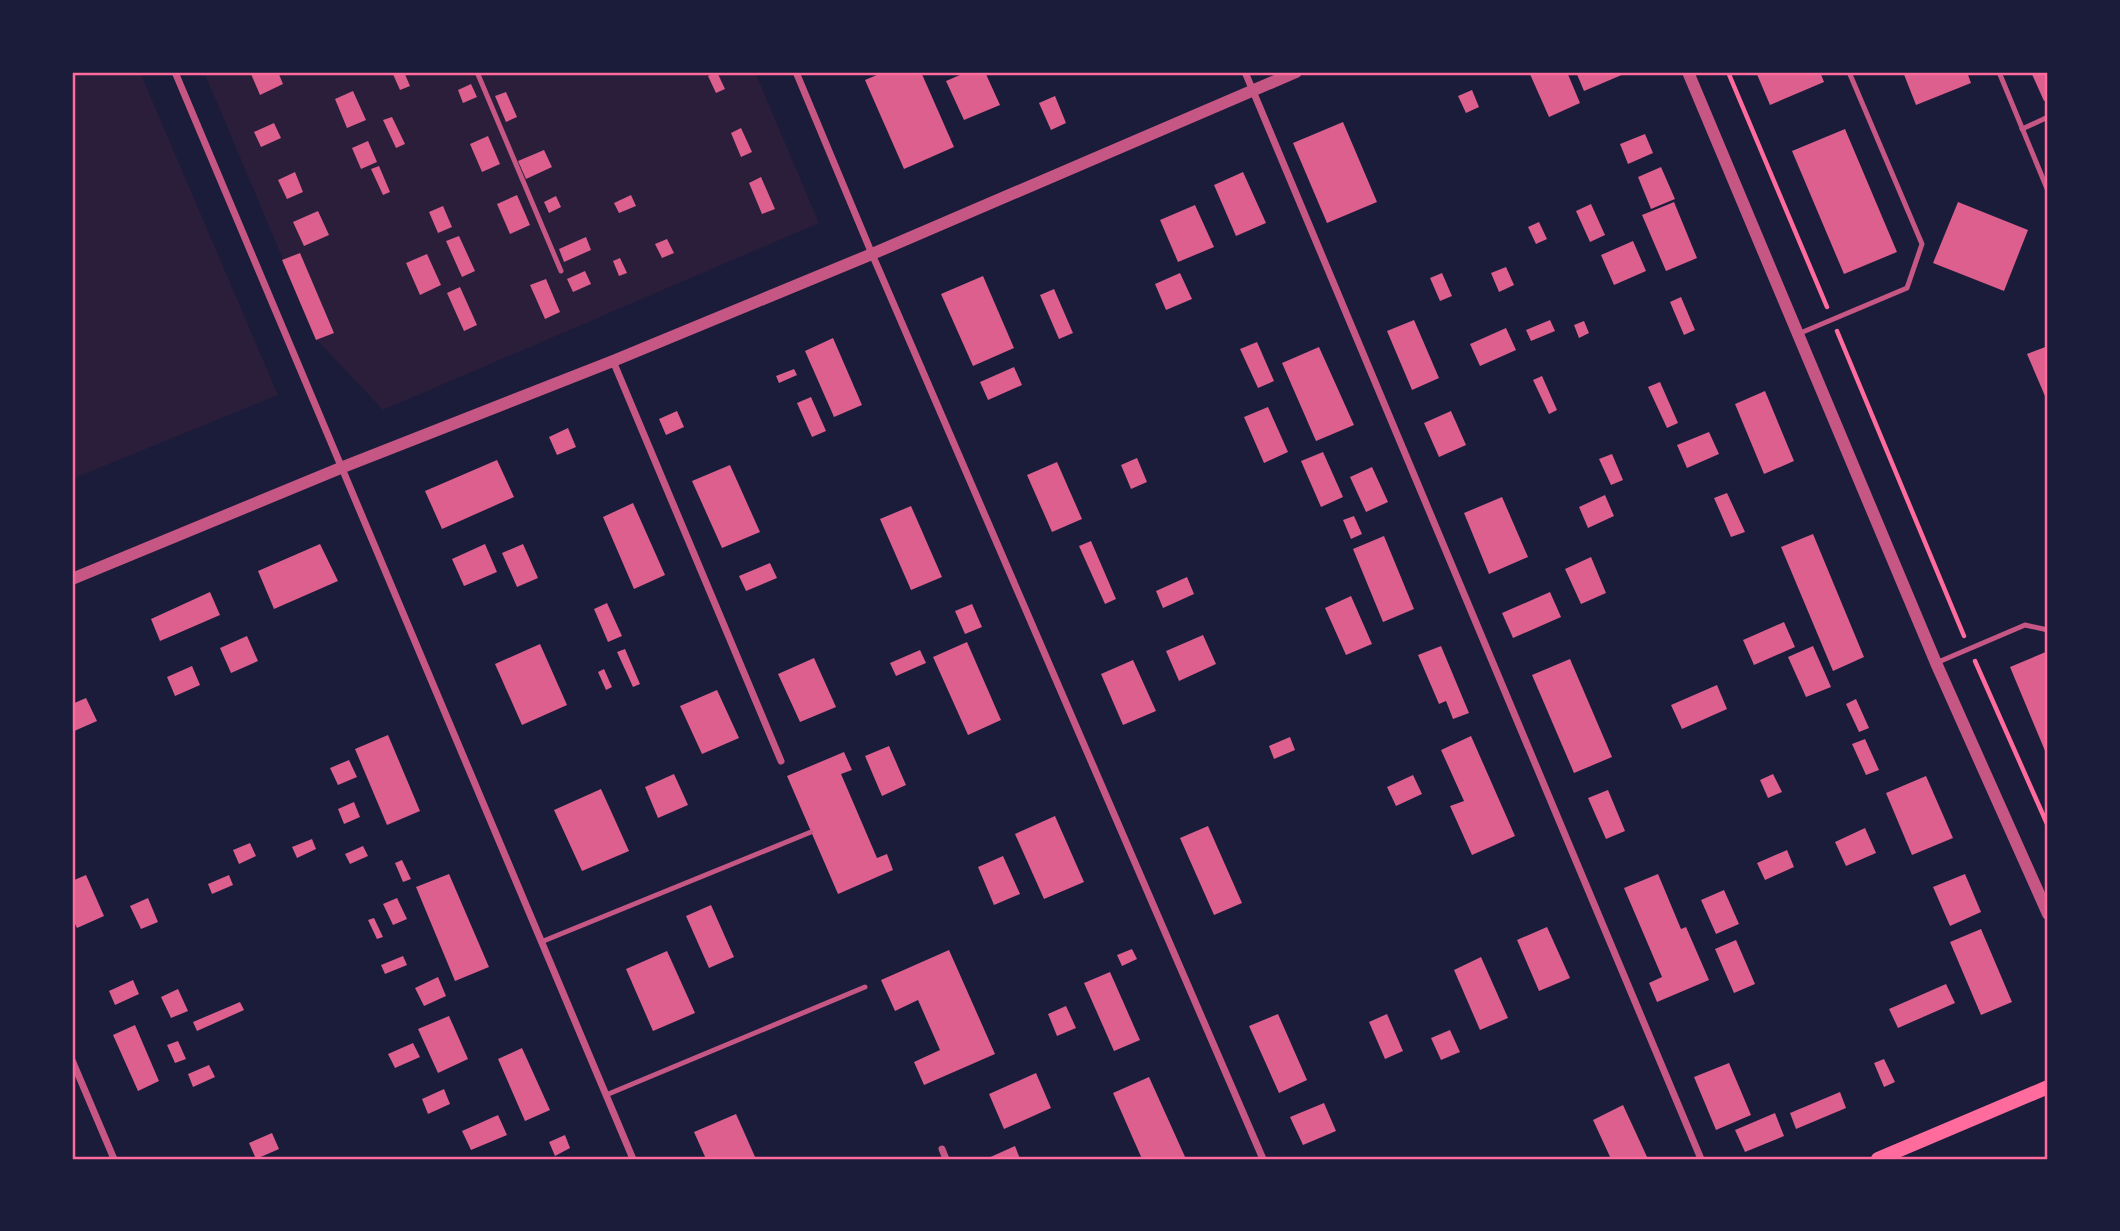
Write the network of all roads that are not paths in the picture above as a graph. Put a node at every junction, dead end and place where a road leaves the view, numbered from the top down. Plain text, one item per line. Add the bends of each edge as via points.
1 (175, 72) edge
2 (477, 72) edge
3 (796, 72) edge
4 (1245, 72) edge
5 (1296, 72) edge
6 (1688, 72) edge
7 (1849, 72) edge
8 (1998, 72) edge
9 (1253, 90) junction
10 (2048, 117) edge
11 (2022, 129) junction
12 (2048, 191) edge
13 (872, 254) junction
14 (561, 271) dead end
15 (1798, 334) junction
16 (613, 361) junction
17 (343, 467) junction
18 (72, 579) edge
19 (2048, 630) edge
20 (1936, 663) junction
21 (781, 761) dead end
22 (811, 832) dead end
23 (2048, 914) edge
24 (541, 942) junction
25 (865, 987) dead end
26 (72, 1060) edge
27 (2048, 1087) edge
28 (606, 1096) junction
29 (942, 1149) dead end
30 (114, 1159) edge
31 (633, 1159) edge
32 (946, 1159) edge
33 (1263, 1159) edge
34 (1701, 1159) edge
35 (1878, 1159) edge

1 - 17 street
2 - 14 lane
3 - 13 street
4 - 9 street
5 - 9 street
6 - 15 street
7 - 15 lane via 1922,244 1907,288
8 - 11 lane
9 - 13 street
9 - 34 street
10 - 11 lane
11 - 12 lane
13 - 16 street
13 - 33 street
15 - 20 street
16 - 17 street
16 - 21 street
17 - 18 street
17 - 24 street
19 - 20 lane via 2025,625
20 - 23 street
22 - 24 lane
24 - 28 street
25 - 28 lane
26 - 30 street
27 - 35 main road
28 - 31 street
29 - 32 street

